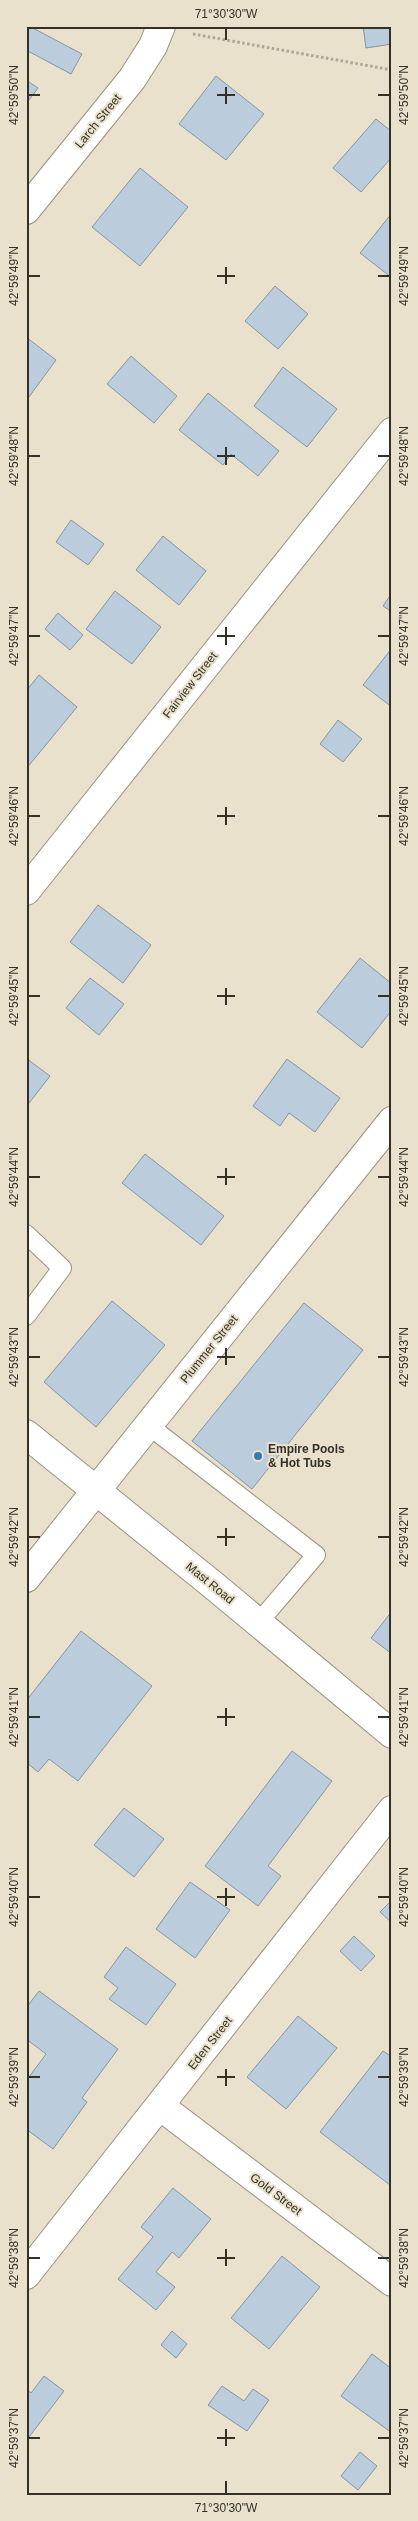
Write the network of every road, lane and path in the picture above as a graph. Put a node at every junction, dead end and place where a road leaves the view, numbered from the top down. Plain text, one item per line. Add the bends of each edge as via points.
1 (161, 27) edge
2 (392, 70) edge
3 (26, 210) edge
4 (392, 432) edge
5 (26, 891) edge
6 (392, 1121) edge
7 (26, 1234) edge
8 (26, 1316) edge
9 (148, 1425) junction
10 (26, 1434) edge
11 (96, 1489) junction
12 (26, 1578) edge
13 (259, 1622) junction
14 (392, 1734) edge
15 (392, 1810) edge
16 (160, 2106) junction
17 (26, 2275) edge
18 (392, 2282) edge

1 - 2 path
1 - 3 street, Larch Street via 132,79
4 - 5 street, Fairview Street
6 - 9 street, Plummer Street
7 - 8 lane via 62,1268
9 - 11 street, Plummer Street
9 - 13 lane via 316,1555
10 - 11 street, Mast Road
11 - 12 street, Plummer Street
11 - 13 street, Mast Road
13 - 14 street, Mast Road
15 - 16 street, Eden Street
16 - 17 street, Eden Street
16 - 18 street, Gold Street

